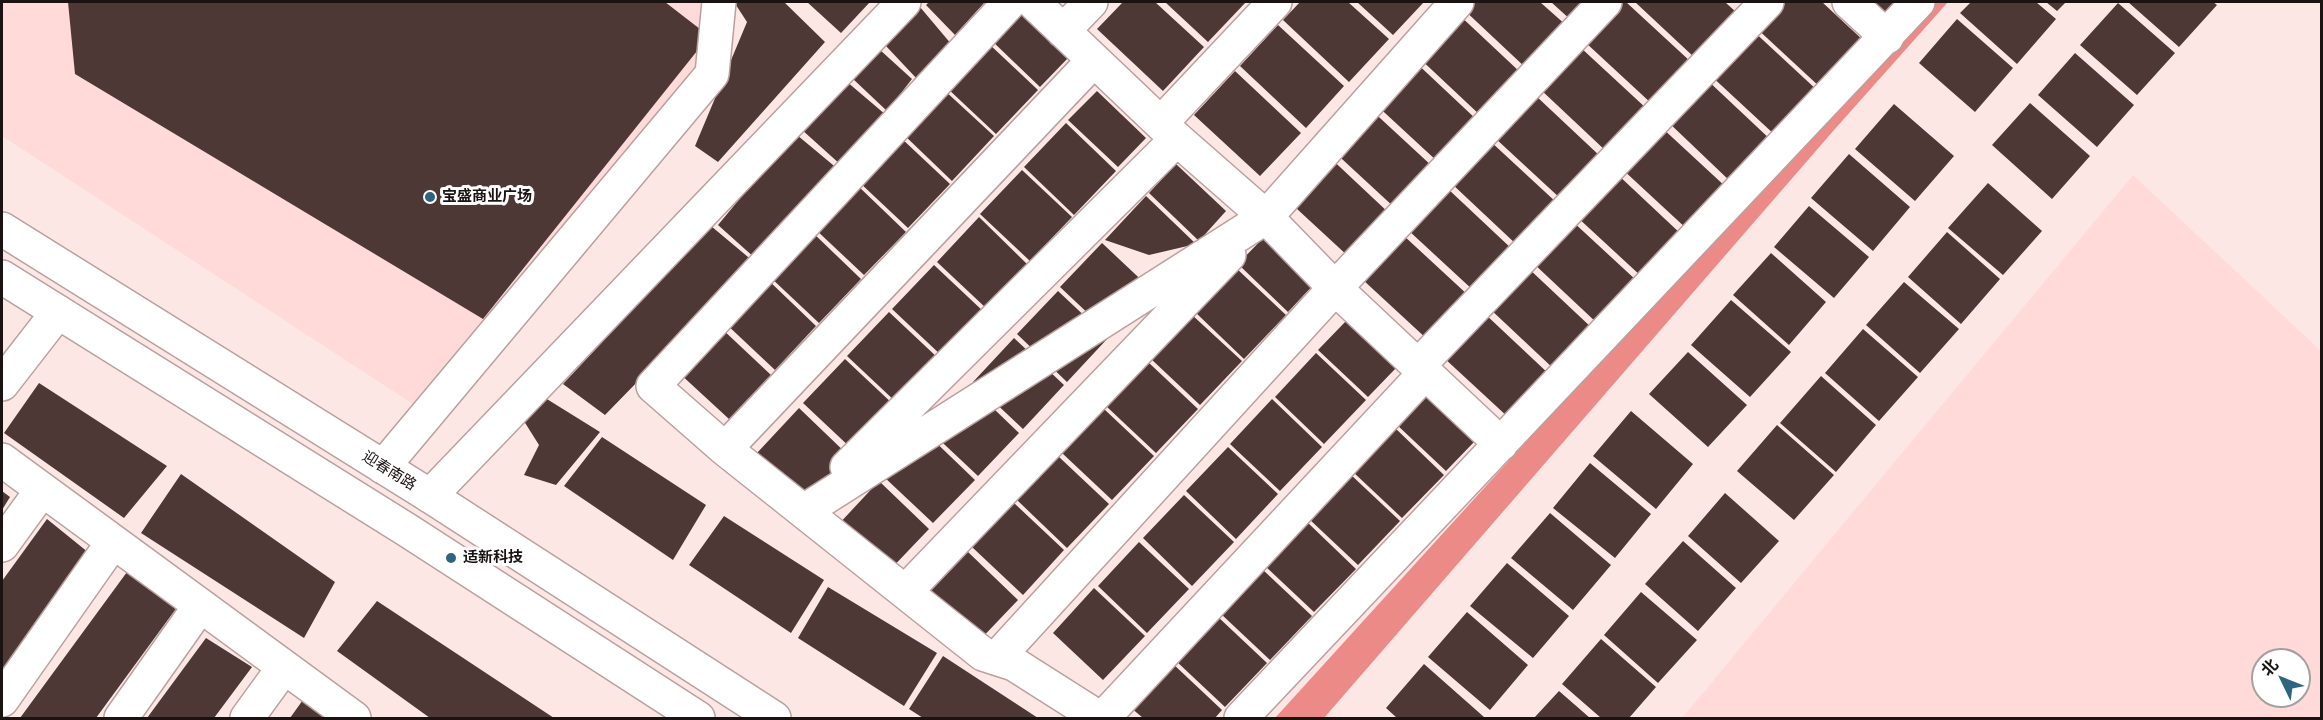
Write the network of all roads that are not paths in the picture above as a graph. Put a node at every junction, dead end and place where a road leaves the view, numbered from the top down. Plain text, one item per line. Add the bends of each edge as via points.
1 (719, 2) edge
2 (903, 2) edge
3 (1010, 2) edge
4 (1033, 2) edge
5 (1091, 2) edge
6 (1275, 2) edge
7 (1457, 2) edge
8 (1605, 2) edge
9 (1767, 2) edge
10 (1849, 2) edge
11 (1918, 2) edge
12 (1063, 31) junction
13 (1887, 37) junction
14 (1094, 60) junction
15 (1169, 131) junction
16 (1266, 217) junction
17 (2, 229) edge
18 (2, 277) edge
19 (1335, 288) junction
20 (58, 312) junction
21 (1422, 369) junction
22 (2, 384) edge
23 (1501, 444) junction
24 (725, 449) junction
25 (2, 460) edge
26 (383, 466) junction
27 (42, 490) junction
28 (430, 496) junction
29 (804, 511) junction
30 (112, 542) junction
31 (2, 545) edge
32 (905, 592) junction
33 (200, 606) junction
34 (997, 658) junction
35 (284, 667) junction
36 (2, 700) edge
37 (121, 718) edge
38 (247, 718) edge
39 (354, 718) edge
40 (698, 718) edge
41 (774, 718) edge
42 (1101, 718) edge
43 (1241, 718) edge

1 - 26 street via 712,74
2 - 28 street
3 - 24 street via 653,386
4 - 12 street
5 - 12 street
6 - 15 street
7 - 16 street
8 - 19 street
9 - 21 street
10 - 13 street
11 - 13 street
12 - 14 street
13 - 23 street
14 - 15 street
14 - 24 street
15 - 16 street
15 - 29 street
16 - 19 street
16 - 29 street
16 - 32 street
17 - 26 street, 迎春南路
18 - 20 street
19 - 21 street
19 - 34 street
20 - 22 street
20 - 40 street via 408,530
21 - 23 street
21 - 42 street
23 - 43 street
24 - 29 street
25 - 27 street
26 - 28 street, 迎春南路
27 - 30 street
27 - 31 street
28 - 41 street, 迎春南路
29 - 32 street
30 - 33 street
30 - 36 street
32 - 34 street via 983,654
33 - 35 street
33 - 37 street
34 - 42 street via 1014,664
35 - 38 street
35 - 39 street

